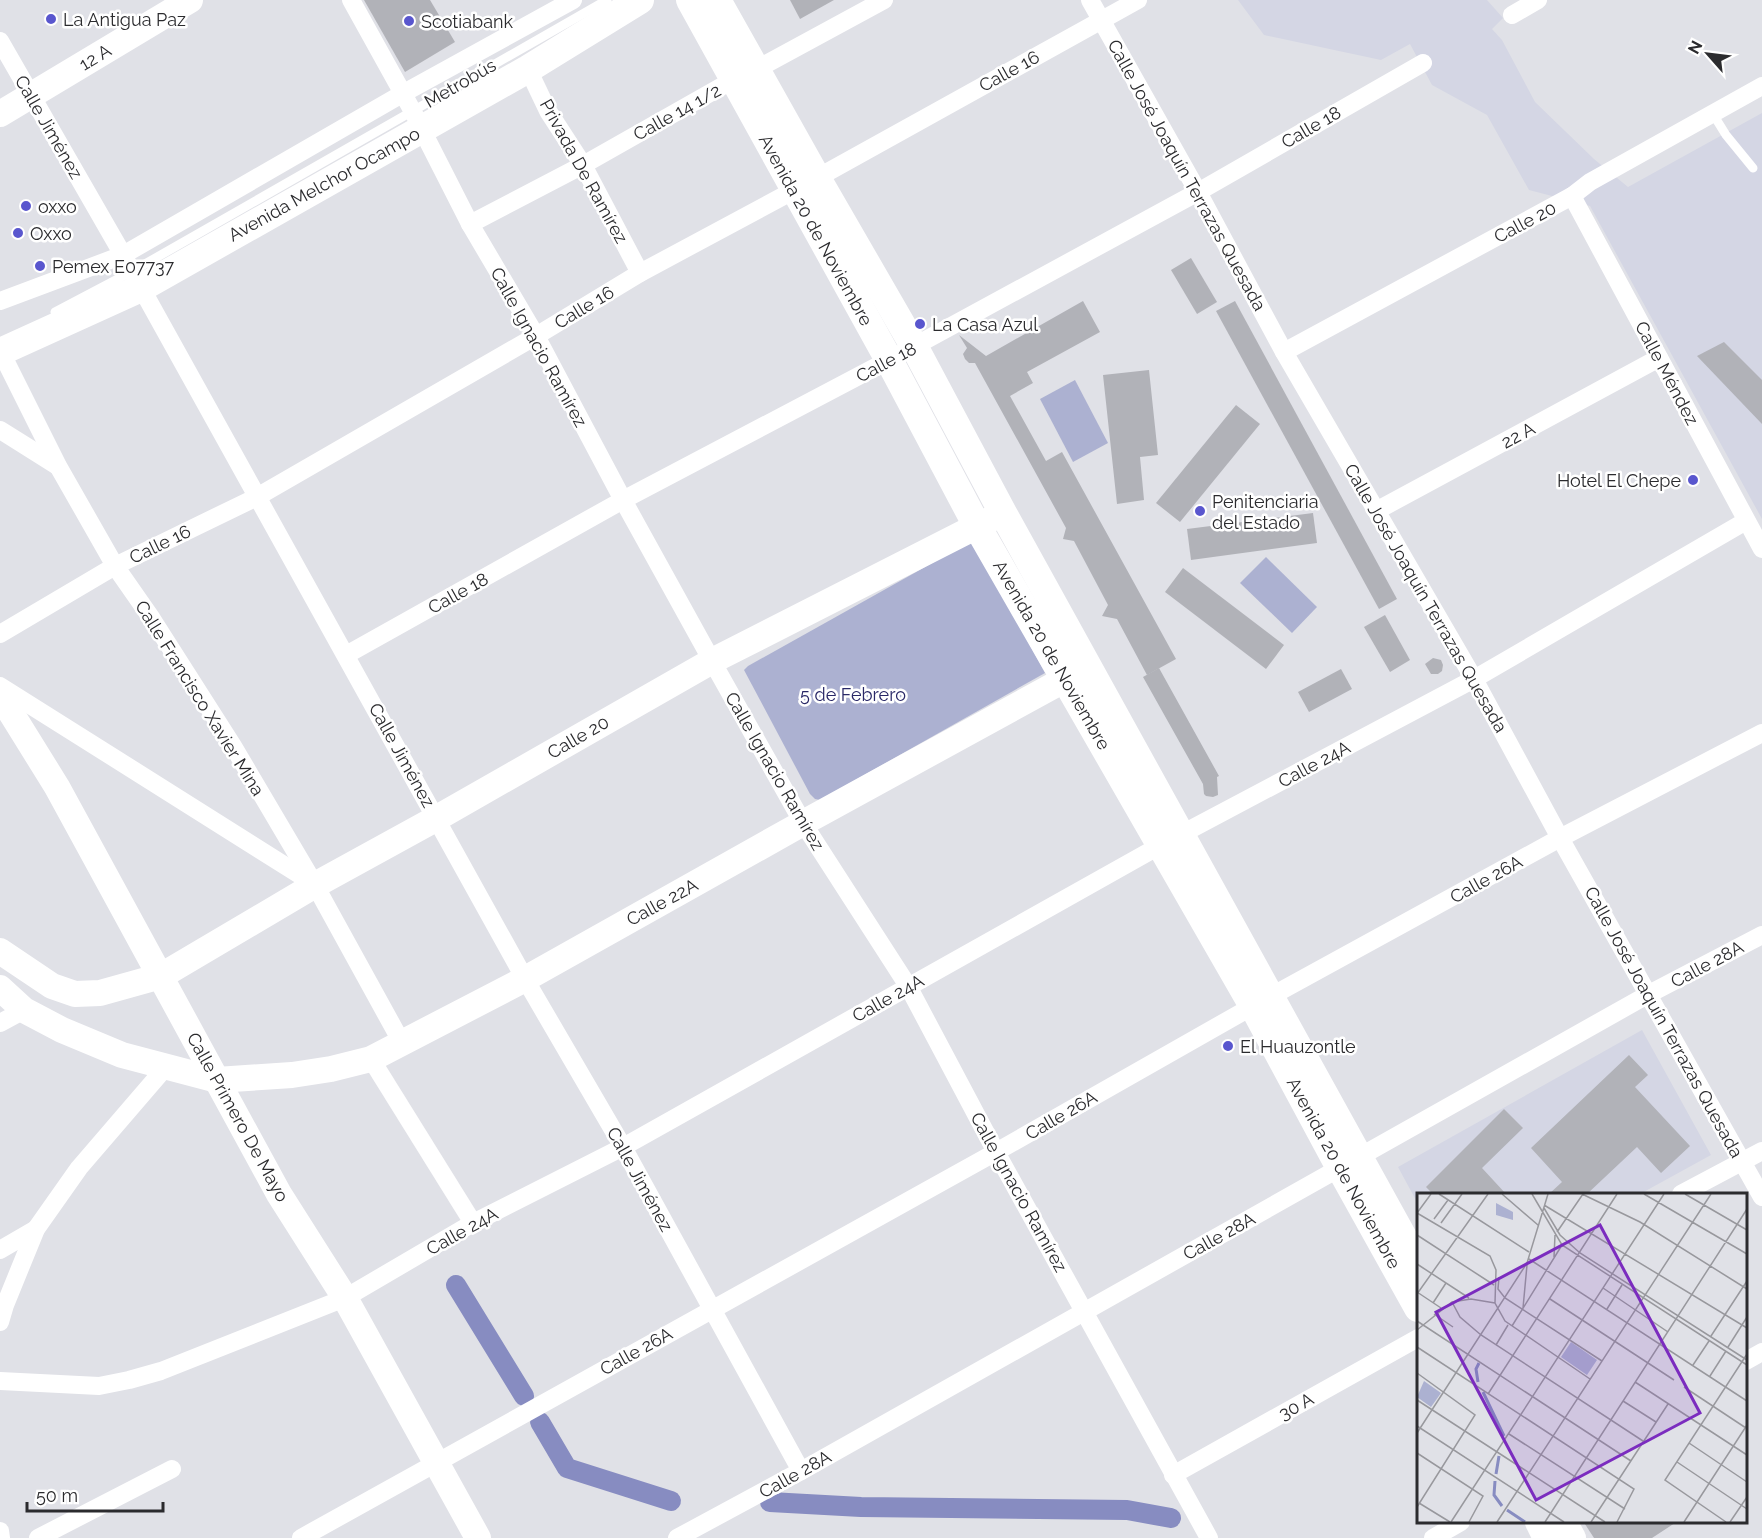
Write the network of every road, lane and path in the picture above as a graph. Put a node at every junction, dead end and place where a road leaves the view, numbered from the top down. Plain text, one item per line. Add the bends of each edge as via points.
1 (190, 0) edge
2 (351, 0) edge
3 (573, 0) edge
4 (607, 0) edge
5 (640, 0) edge
6 (690, 0) edge
7 (717, 0) edge
8 (884, 0) edge
9 (1090, 0) edge
10 (1138, 0) edge
11 (1538, 0) edge
12 (1512, 15) dead end
13 (1101, 20) junction
14 (0, 41) edge
15 (1422, 63) dead end
16 (528, 69) junction
17 (744, 75) junction
18 (1762, 86) edge
19 (402, 94) junction
20 (31, 95) junction
21 (0, 114) edge
22 (1713, 114) junction
23 (416, 120) junction
24 (583, 165) junction
25 (1753, 168) dead end
26 (805, 184) junction
27 (1198, 192) junction
28 (1572, 196) junction
29 (470, 224) junction
30 (123, 255) junction
31 (640, 273) junction
32 (136, 280) junction
33 (0, 301) edge
34 (50, 315) dead end
35 (536, 336) junction
36 (914, 346) junction
37 (0, 352) edge
38 (1284, 352) junction
39 (1659, 358) junction
40 (889, 360) junction
41 (0, 430) edge
42 (58, 466) junction
43 (257, 497) junction
44 (623, 500) junction
45 (1376, 511) junction
46 (1003, 513) junction
47 (1746, 520) junction
48 (977, 526) junction
49 (1762, 549) edge
50 (115, 566) junction
51 (0, 634) edge
52 (346, 655) junction
53 (712, 661) junction
54 (1077, 673) junction
55 (1474, 679) junction
56 (0, 686) edge
57 (0, 695) edge
58 (1762, 733) edge
59 (437, 818) junction
60 (803, 823) junction
61 (1560, 838) junction
62 (1172, 840) junction
63 (315, 885) junction
64 (1762, 935) edge
65 (0, 951) edge
66 (161, 975) junction
67 (525, 979) junction
68 (908, 986) junction
69 (0, 988) edge
70 (1649, 994) junction
71 (1262, 1001) junction
72 (24, 1010) junction
73 (0, 1023) edge
74 (402, 1043) junction
75 (371, 1059) junction
76 (165, 1068) junction
77 (217, 1080) junction
78 (623, 1147) junction
79 (1762, 1151) edge
80 (996, 1152) junction
81 (1349, 1162) junction
82 (1742, 1162) junction
83 (1683, 1193) edge
84 (1762, 1197) edge
85 (473, 1223) junction
86 (36, 1229) junction
87 (0, 1250) edge
88 (1417, 1261) edge
89 (345, 1298) junction
90 (1417, 1304) edge
91 (712, 1309) junction
92 (1084, 1312) junction
93 (0, 1322) edge
94 (1417, 1339) edge
95 (1762, 1352) edge
96 (1747, 1360) edge
97 (0, 1381) edge
98 (437, 1462) junction
99 (172, 1469) dead end
100 (801, 1471) junction
101 (1173, 1475) junction
102 (1458, 1523) edge
103 (1540, 1523) edge
104 (1564, 1523) edge
105 (0, 1531) edge
106 (2, 1538) edge
107 (38, 1538) edge
108 (301, 1538) edge
109 (478, 1538) edge
110 (677, 1538) edge
111 (1209, 1538) edge
112 (1433, 1538) edge
113 (1547, 1538) edge
114 (1572, 1538) edge

1 - 20 main road, 12 A
2 - 19 street, Calle Ignacio Ramírez
3 - 19 street, Avenida Melchor Ocampo
4 - 23 lane, Metrobús
5 - 16 main road, Avenida Melchor Ocampo
6 - 17 main road, Avenida 20 de Noviembre
7 - 17 main road, Avenida 20 de Noviembre
8 - 17 street, Calle 14 1/2
9 - 13 street, Calle José Joaquín Terrazas Quesada
10 - 13 street, Calle 16
11 - 12 street
13 - 26 street, Calle 16
13 - 27 street, Calle José Joaquín Terrazas Quesada
14 - 20 street, Calle Jiménez
15 - 27 street, Calle 18
16 - 23 main road, Avenida Melchor Ocampo
16 - 24 street, Privada De Ramírez via 548,111
17 - 24 street, Calle 14 1/2
17 - 26 main road, Avenida 20 de Noviembre
18 - 22 street, Calle 20
19 - 23 street, Calle Ignacio Ramírez
19 - 30 street, Avenida Melchor Ocampo
20 - 21 main road, 12 A
20 - 30 street, Calle Jiménez
22 - 25 lane
22 - 28 street, Calle 20 via 1590,182
23 - 29 street, Calle Ignacio Ramírez
23 - 32 main road, Avenida Melchor Ocampo
24 - 29 street, Calle 14 1/2
24 - 31 street, Privada De Ramírez
26 - 31 street, Calle 16
26 - 36 main road, Avenida 20 de Noviembre
26 - 40 main road, Avenida 20 de Noviembre
27 - 36 street, Calle 18
27 - 38 street, Calle José Joaquín Terrazas Quesada
28 - 38 street, Calle 20
28 - 39 street, Calle Méndez
29 - 35 street, Calle Ignacio Ramírez
30 - 32 street, Calle Jiménez
30 - 33 street, Avenida Melchor Ocampo
31 - 35 street, Calle 16
32 - 34 lane
32 - 37 main road, Avenida Melchor Ocampo
32 - 43 street, Calle Jiménez
35 - 43 street, Calle 16
35 - 44 street, Calle Ignacio Ramírez
36 - 40 street, Calle 18
36 - 46 main road, Avenida 20 de Noviembre
37 - 42 street, Calle Francisco Xavier Mina
38 - 45 street, Calle José Joaquín Terrazas Quesada
39 - 45 street, 22 A
39 - 47 street, Calle Méndez
40 - 44 street, Calle 18
40 - 48 main road, Avenida 20 de Noviembre
41 - 42 street
42 - 50 street, Calle Francisco Xavier Mina
43 - 50 street, Calle 16
43 - 52 street, Calle Jiménez
44 - 52 street, Calle 18
44 - 53 street, Calle Ignacio Ramírez
45 - 55 street, Calle José Joaquín Terrazas Quesada
46 - 48 main road, Calle 20
46 - 54 main road, Avenida 20 de Noviembre
47 - 49 street, Calle Méndez
47 - 55 street, Calle 24A
48 - 53 main road, Calle 20
48 - 54 main road, Avenida 20 de Noviembre
50 - 51 street, Calle 16
50 - 63 street, Calle Francisco Xavier Mina via 233,746
52 - 59 street, Calle Jiménez
53 - 59 main road, Calle 20
53 - 60 street, Calle Ignacio Ramírez
54 - 60 main road, Calle 22A
54 - 62 main road, Avenida 20 de Noviembre
55 - 61 street, Calle José Joaquín Terrazas Quesada
55 - 62 street, Calle 24A
56 - 63 street
57 - 66 main road, Calle Primero De Mayo via 57,787
58 - 61 street, Calle 26A
59 - 63 main road, Calle 20
59 - 67 street, Calle Jiménez
60 - 67 main road, Calle 22A
60 - 68 street, Calle Ignacio Ramírez
61 - 70 street, Calle José Joaquín Terrazas Quesada
61 - 71 street, Calle 26A
62 - 68 street, Calle 24A
62 - 71 main road, Avenida 20 de Noviembre
63 - 66 main road, Calle 20
63 - 74 street, Calle Francisco Xavier Mina
64 - 70 street, Calle 28A
65 - 66 main road, Calle 20 via 52,986 75,994 100,993
66 - 77 main road, Calle Primero De Mayo
67 - 74 main road, Calle 22A
67 - 78 street, Calle Jiménez
68 - 78 street, Calle 24A
68 - 80 street, Calle Ignacio Ramírez
69 - 72 main road, Calle 22A
70 - 81 street, Calle 28A
70 - 82 street, Calle José Joaquín Terrazas Quesada
71 - 80 street, Calle 26A
71 - 81 main road, Avenida 20 de Noviembre
72 - 73 street
72 - 76 main road, Calle 22A via 122,1055
74 - 75 main road, Calle 22A
75 - 77 main road, Calle 22A via 292,1075
75 - 85 street
76 - 77 main road, Calle 22A
76 - 86 street via 79,1168
77 - 89 main road, Calle Primero De Mayo via 279,1194
78 - 85 street, Calle 24A
78 - 91 street, Calle Jiménez
79 - 82 street
80 - 91 street, Calle 26A
80 - 92 street, Calle Ignacio Ramírez
81 - 88 main road, Avenida 20 de Noviembre
81 - 90 main road, Avenida 20 de Noviembre
81 - 92 street, Calle 28A
82 - 83 street
82 - 84 street, Calle José Joaquín Terrazas Quesada
85 - 89 street, Calle 24A
86 - 87 street
86 - 93 street
89 - 97 street, Calle 24A via 129,1380 99,1386
89 - 98 main road, Calle Primero De Mayo
91 - 98 street, Calle 26A
91 - 100 street, Calle Jiménez
92 - 100 street, Calle 28A
92 - 101 street, Calle Ignacio Ramírez
94 - 101 street, 30 A
95 - 96 street
98 - 108 street, Calle 26A
98 - 109 main road, Calle Primero De Mayo
99 - 107 street
100 - 110 street, Calle 28A
101 - 111 street, Calle Ignacio Ramírez
102 - 112 street
103 - 113 main road
104 - 114 main road
105 - 106 street

